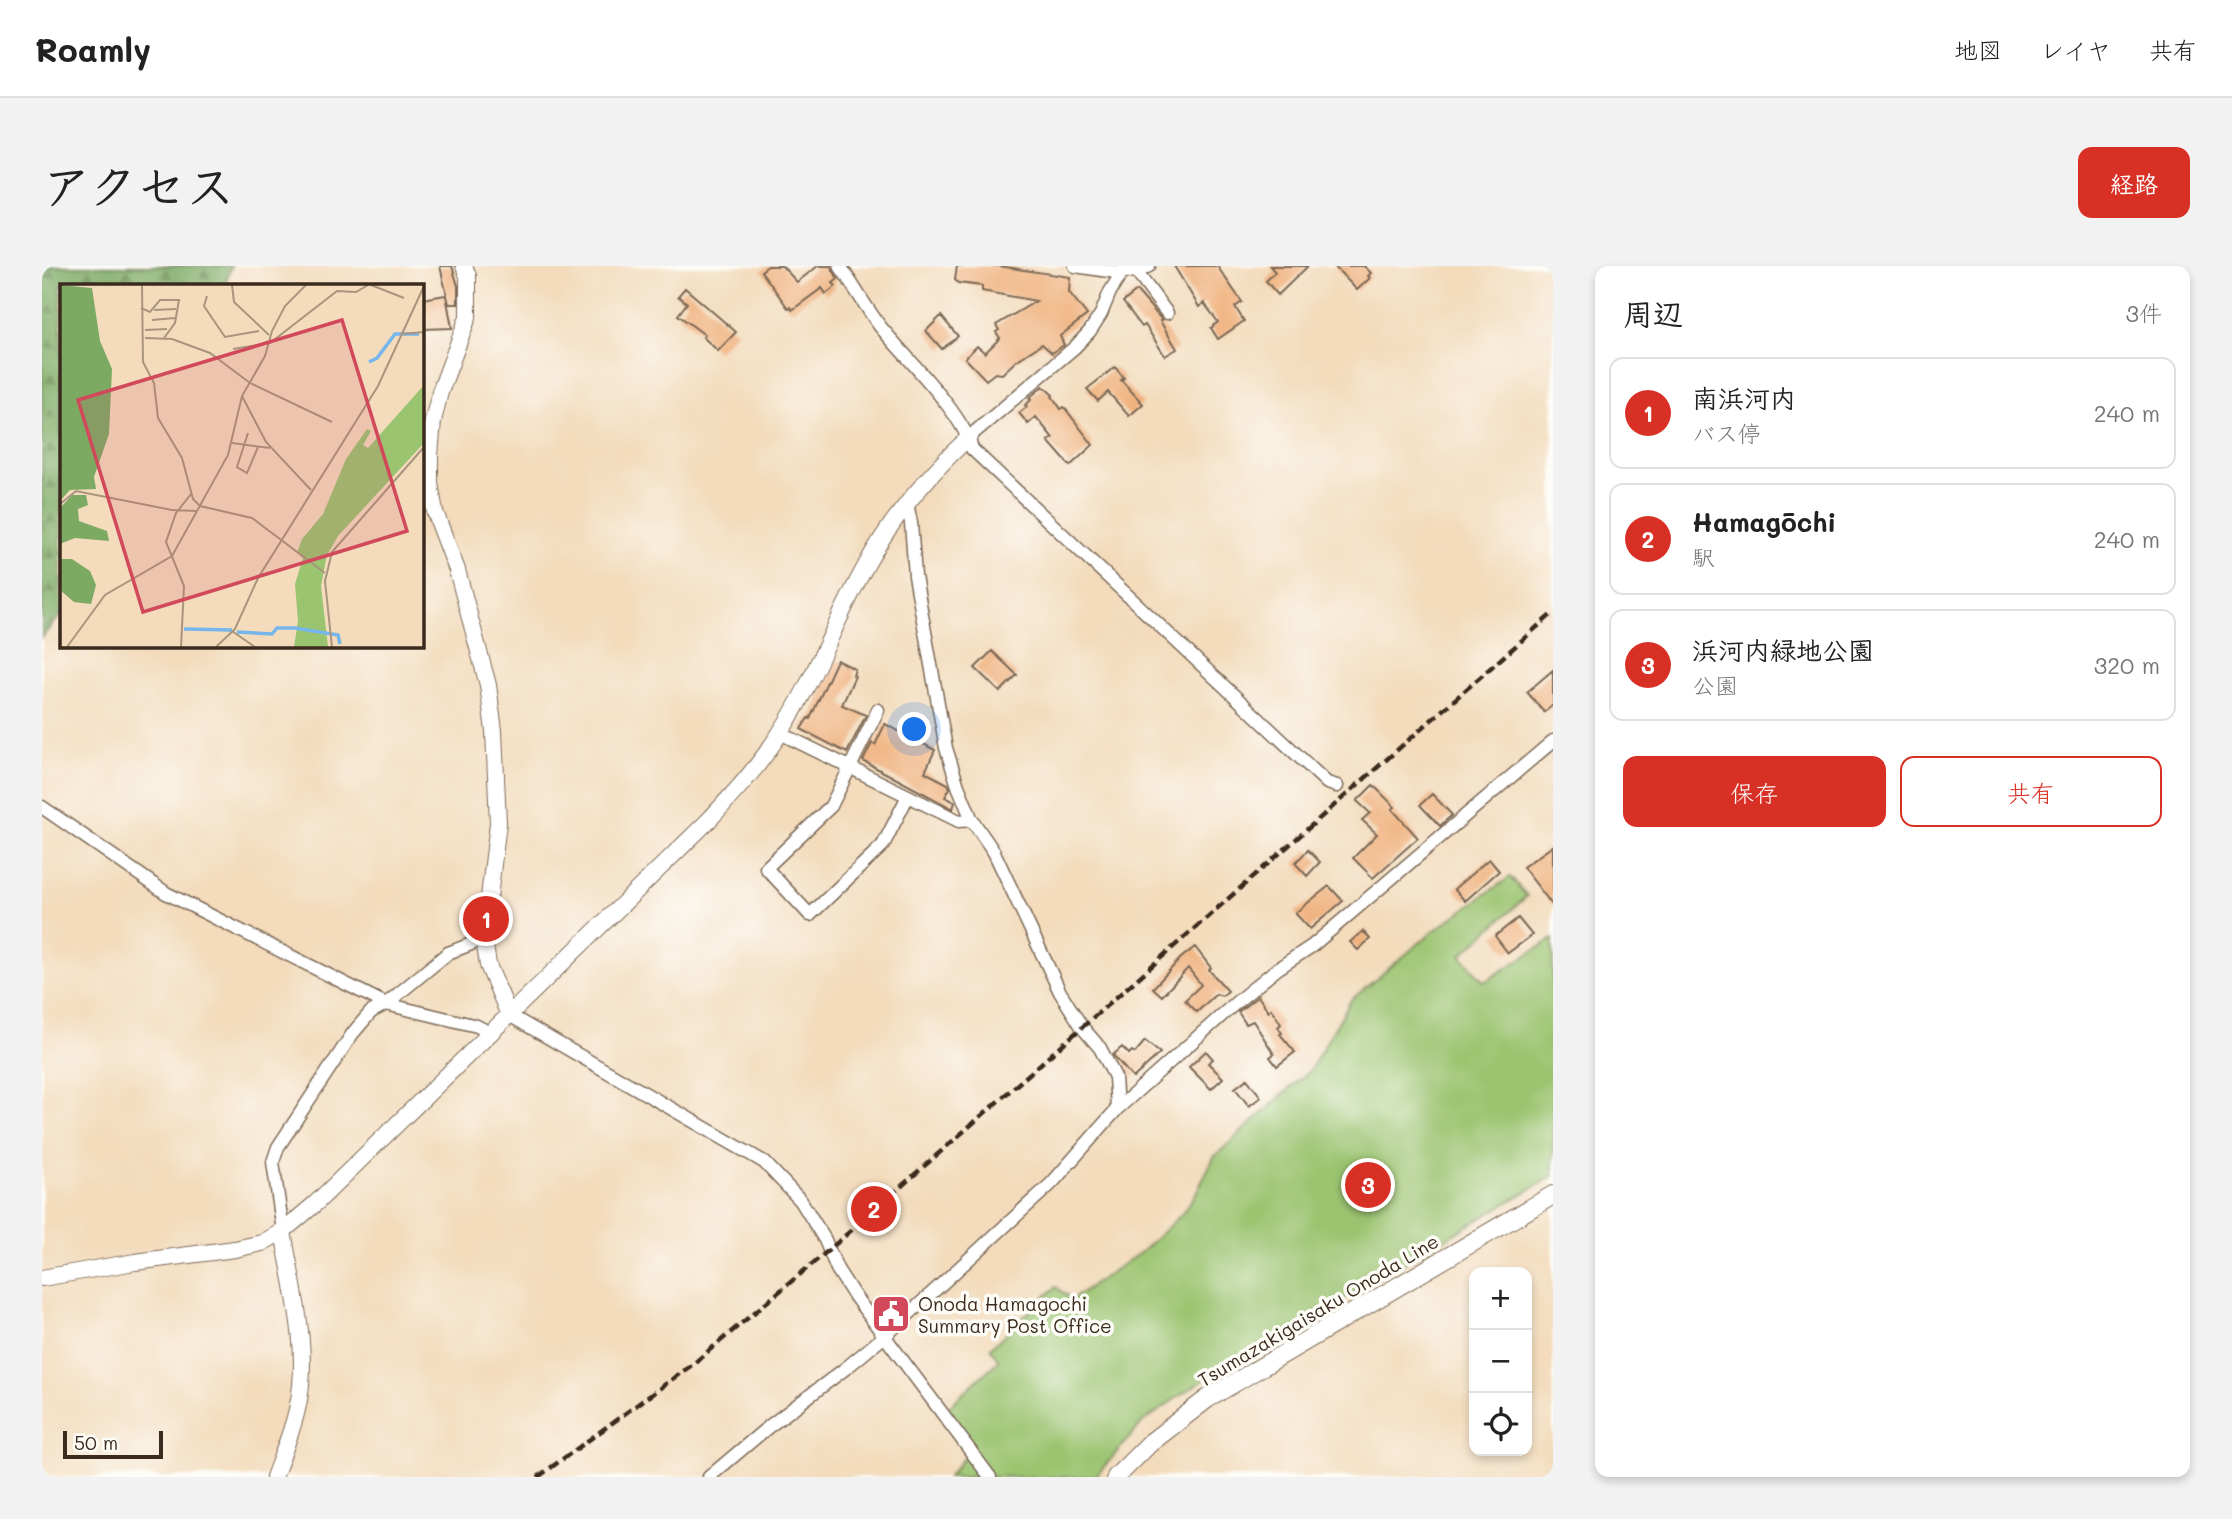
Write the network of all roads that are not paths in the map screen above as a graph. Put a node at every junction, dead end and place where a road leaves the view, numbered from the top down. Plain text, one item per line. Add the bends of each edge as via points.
1 (464, 266) edge
2 (840, 266) edge
3 (1075, 266) edge
4 (1125, 269) edge
5 (1144, 269) edge
6 (1167, 313) dead end
7 (969, 437) junction
8 (907, 503) junction
9 (878, 710) dead end
10 (780, 733) junction
11 (1553, 741) edge
12 (850, 767) junction
13 (1337, 786) dead end
14 (908, 796) junction
15 (42, 807) edge
16 (972, 820) junction
17 (484, 939) junction
18 (386, 1004) junction
19 (509, 1015) junction
20 (490, 1033) junction
21 (1117, 1109) junction
22 (1553, 1195) edge
23 (283, 1231) junction
24 (42, 1278) edge
25 (886, 1335) junction
26 (274, 1477) edge
27 (709, 1477) edge
28 (990, 1477) edge
29 (1116, 1477) edge

1 - 17 street via 468,317 433,421 430,483 435,512 478,641 494,731 498,823
2 - 7 street via 877,323
3 - 4 street
4 - 5 street
4 - 7 street via 1090,331
5 - 6 street via 1138,274
7 - 8 street via 934,469
7 - 13 street via 972,449 1327,783
8 - 10 street via 863,570
8 - 16 street via 915,576 947,748
9 - 12 street
10 - 12 street
10 - 19 street via 709,820
11 - 21 street via 1312,946 1239,1000
12 - 14 street
12 - 14 street via 831,806 766,868 810,915 883,845
14 - 16 street via 959,821
15 - 18 street via 166,893
16 - 21 street via 994,852 1059,992 1110,1067
17 - 18 street via 448,953
17 - 19 street via 488,965
18 - 20 street
18 - 23 street via 371,1012 353,1032 278,1147 273,1161
19 - 20 street
19 - 25 street via 764,1162 801,1201 837,1269
20 - 23 street
21 - 25 street via 1052,1183
22 - 29 main road, Tsumazakigaisaku Onoda Line via 1206,1399
23 - 24 street via 262,1243 236,1249
23 - 26 street via 302,1374 299,1404
25 - 27 street
25 - 28 street

